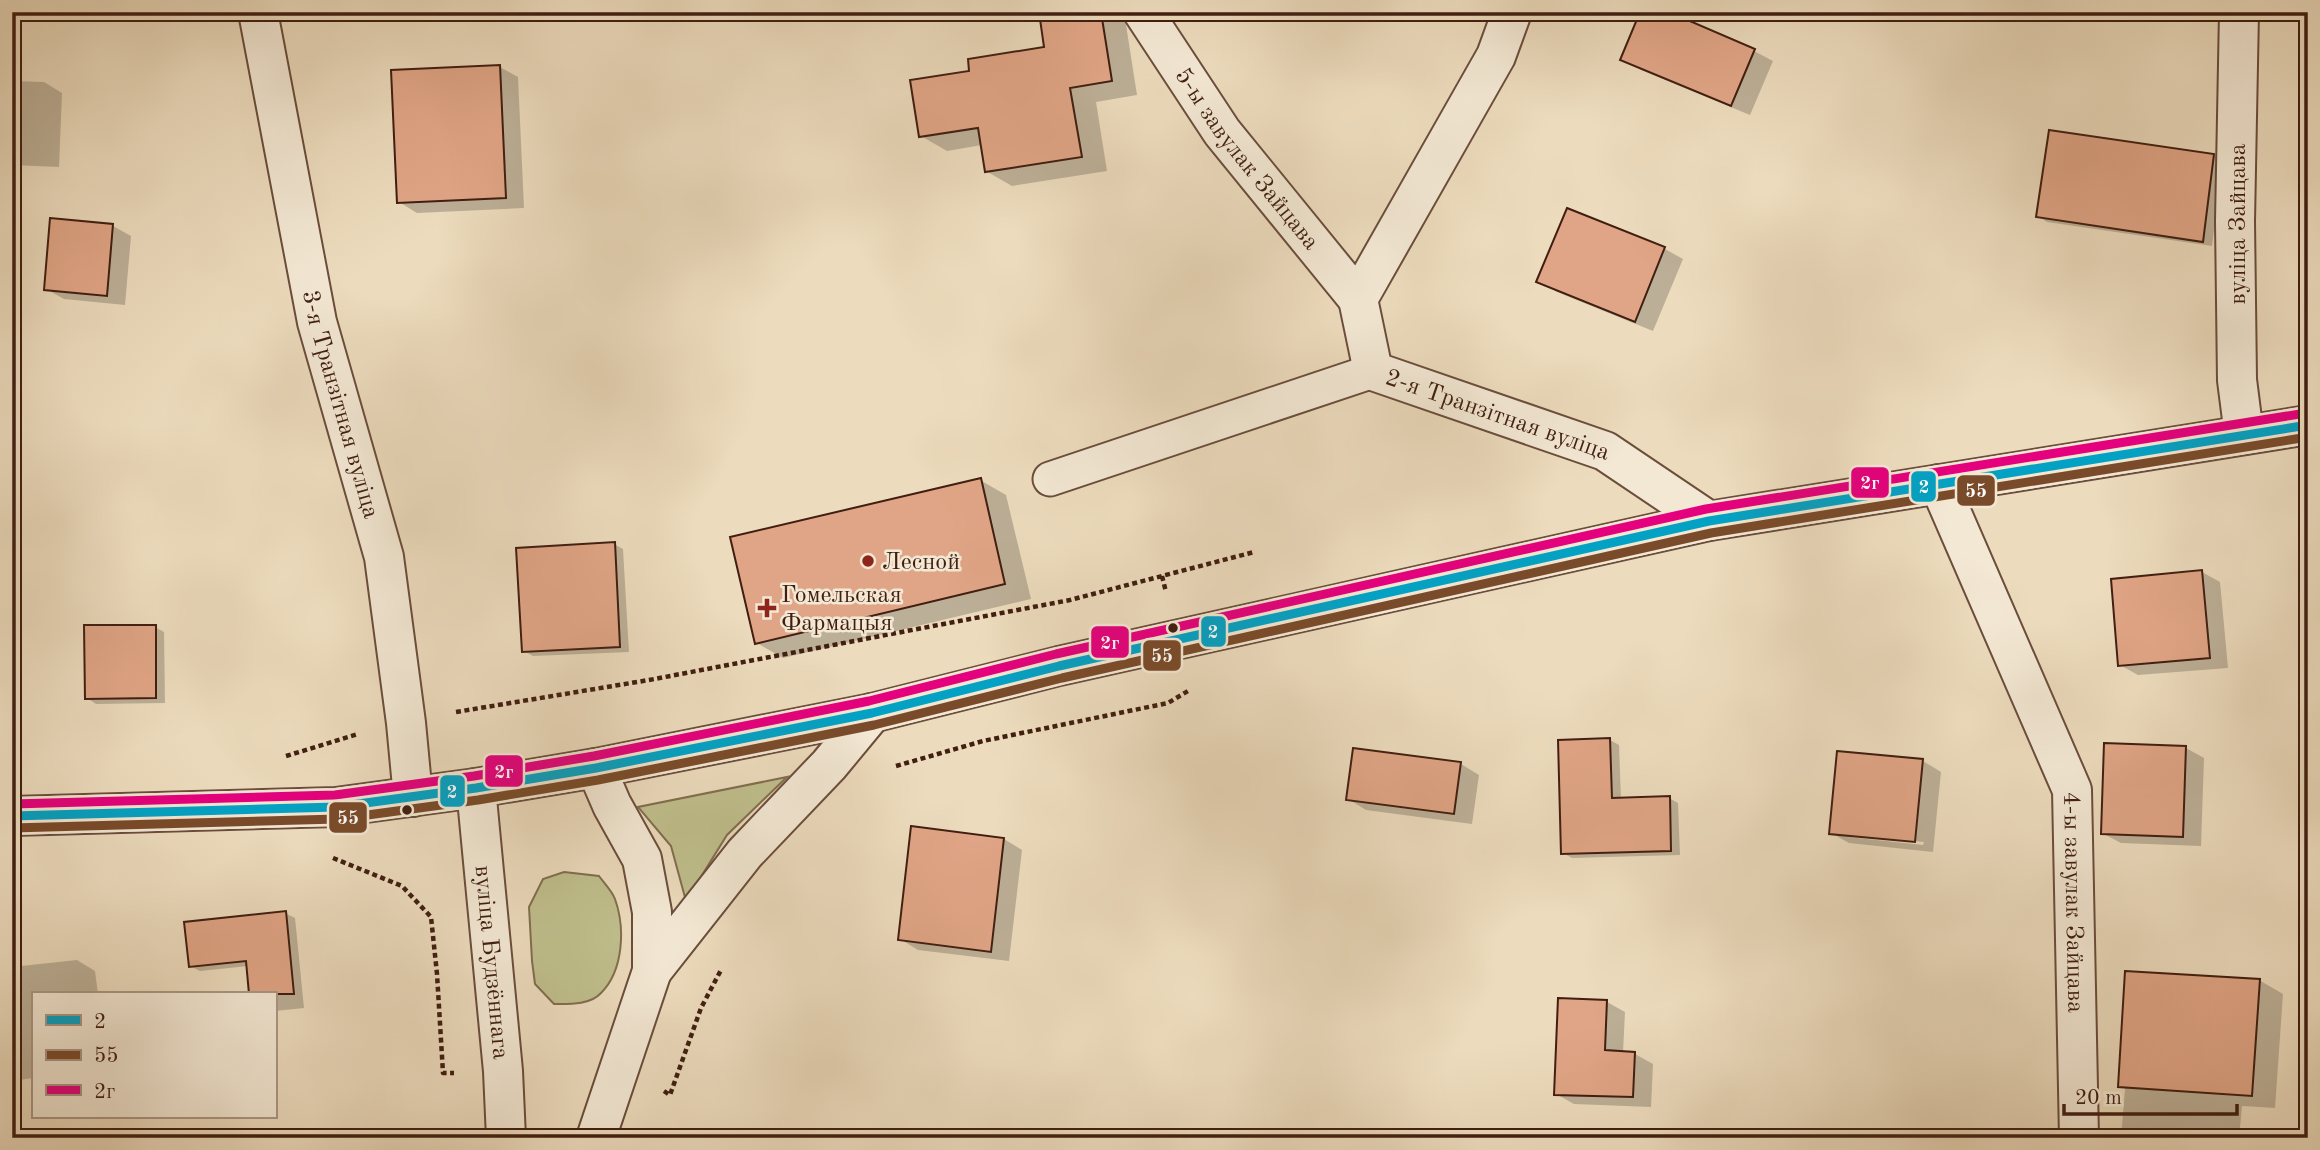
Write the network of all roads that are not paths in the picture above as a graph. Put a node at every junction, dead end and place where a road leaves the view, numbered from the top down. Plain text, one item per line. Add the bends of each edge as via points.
1 (258, 12) edge
2 (1143, 12) edge
3 (1512, 12) edge
4 (2239, 12) edge
5 (1359, 299) junction
6 (1373, 371) junction
7 (2308, 425) edge
8 (2244, 435) junction
9 (1050, 479) dead end
10 (1939, 484) junction
11 (1709, 521) junction
12 (872, 713) junction
13 (596, 768) junction
14 (476, 788) junction
15 (413, 797) junction
16 (12, 816) edge
17 (652, 971) junction
18 (506, 1138) edge
19 (596, 1138) edge
20 (2079, 1138) edge

1 - 15 street, 3-я Транзітная вуліца via 317,322 384,557
2 - 5 street, 5-ы завулак Зайцава via 1222,132
3 - 5 street via 1496,56
4 - 8 street, вуліца Зайцава via 2235,221 2237,380
5 - 6 street, 2-я Транзітная вуліца
6 - 9 lane
6 - 11 street, 2-я Транзітная вуліца via 1605,451
7 - 8 street
8 - 10 street
10 - 11 street
10 - 20 street, 4-ы завулак Зайцава via 2072,790
11 - 12 street via 1073,663
12 - 13 street
12 - 17 street via 745,853
13 - 14 street
13 - 17 street via 642,859 652,912
14 - 15 street
14 - 18 street, вуліца Будзённага
15 - 16 street via 336,807
17 - 19 street

